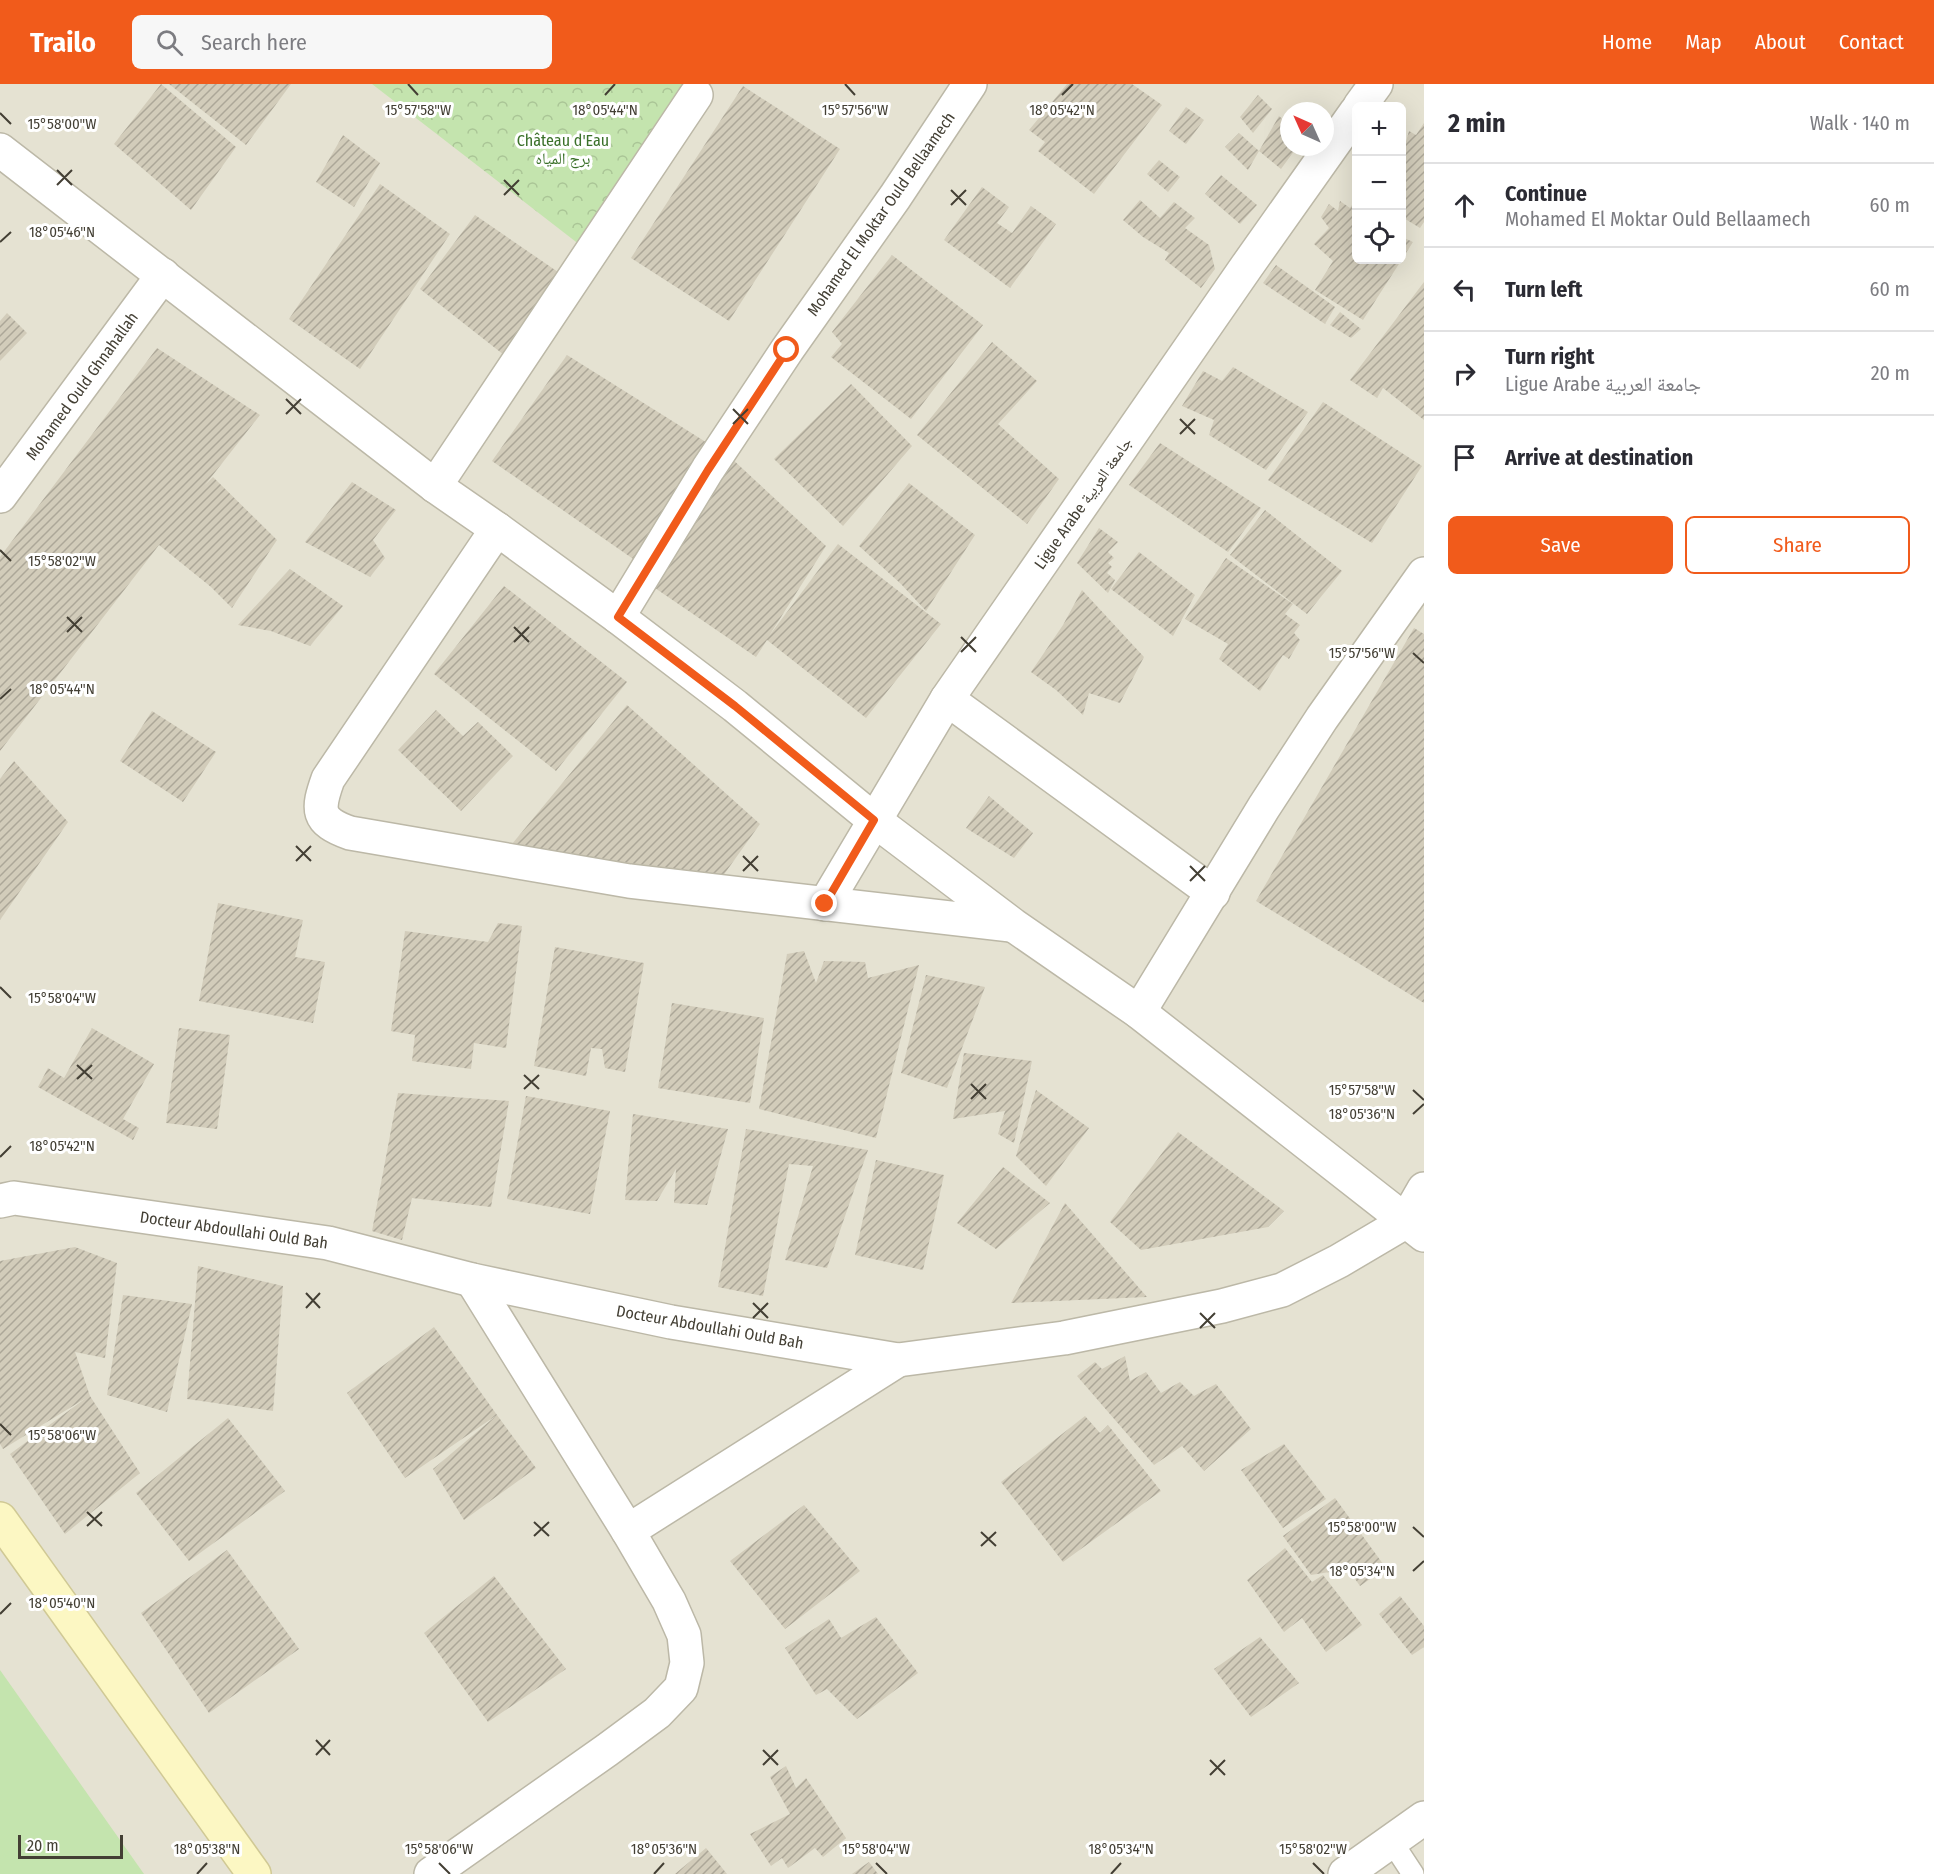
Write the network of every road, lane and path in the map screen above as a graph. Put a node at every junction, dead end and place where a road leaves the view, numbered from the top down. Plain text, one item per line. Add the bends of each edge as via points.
1 (970, 84) edge
2 (1376, 84) edge
3 (696, 95) dead end
4 (1363, 102) edge
5 (1352, 118) edge
6 (0, 150) edge
7 (163, 275) junction
8 (435, 486) junction
9 (0, 496) edge
10 (497, 529) junction
11 (1421, 583) edge
12 (618, 617) junction
13 (947, 699) junction
14 (874, 820) junction
15 (1213, 893) junction
16 (825, 904) junction
17 (1013, 925) junction
18 (1139, 1012) junction
19 (1424, 1189) edge
20 (0, 1201) edge
21 (1415, 1229) edge
22 (472, 1280) junction
23 (898, 1360) junction
24 (0, 1519) edge
25 (628, 1531) junction
26 (1424, 1818) edge
27 (1392, 1842) junction
28 (254, 1874) edge
29 (431, 1874) edge
30 (1345, 1874) edge
31 (1413, 1874) edge

1 - 12 street, Mohamed El Moktar Ould Bellaamech via 787,350
2 - 4 street
3 - 8 street
5 - 13 street, Ligue Arabe جامعة العربية
6 - 7 street
7 - 8 street
7 - 9 street, Mohamed Ould Ghnahallah
8 - 10 street
10 - 12 street
10 - 16 street via 328,780 320,802 322,815 333,827 350,833 629,881
11 - 15 street via 1316,728
12 - 14 street
13 - 14 street, Ligue Arabe جامعة العربية
13 - 15 street
14 - 16 street, Ligue Arabe جامعة العربية
14 - 17 street
15 - 18 street
16 - 17 street
17 - 18 street
18 - 21 street
19 - 21 street
20 - 22 street, Docteur Abdoullahi Ould Bah via 14,1198 328,1243
21 - 23 street, Docteur Abdoullahi Ould Bah via 1282,1290 1222,1306 1064,1338
22 - 23 street, Docteur Abdoullahi Ould Bah via 671,1322
22 - 25 street
23 - 25 street
24 - 28 street
25 - 29 street via 684,1635 687,1663 681,1688 657,1713
26 - 27 street
27 - 30 street
27 - 31 lane

